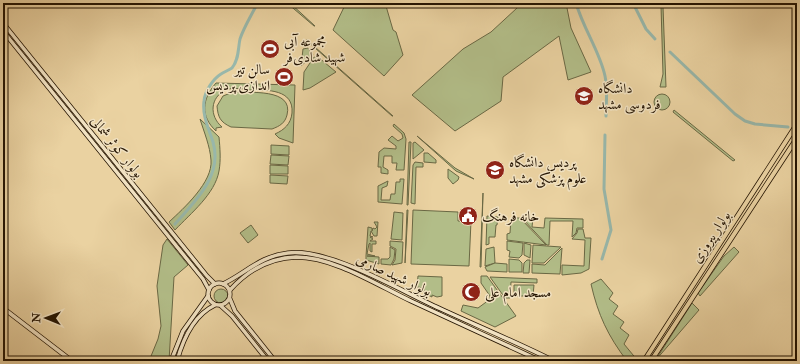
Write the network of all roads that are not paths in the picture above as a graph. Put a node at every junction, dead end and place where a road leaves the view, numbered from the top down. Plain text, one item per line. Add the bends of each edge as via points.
1 (3, 23) edge
2 (3, 31) edge
3 (77, 116) junction
4 (74, 119) junction
5 (797, 124) edge
6 (87, 128) junction
7 (83, 130) junction
8 (797, 138) edge
9 (784, 145) junction
10 (790, 149) junction
11 (365, 274) junction
12 (364, 278) junction
13 (215, 284) junction
14 (223, 284) junction
15 (209, 290) junction
16 (230, 290) junction
17 (208, 296) junction
18 (230, 299) junction
19 (215, 305) junction
20 (220, 306) junction
21 (3, 308) edge
22 (72, 361) edge
23 (171, 361) edge
24 (177, 361) edge
25 (268, 361) edge
26 (275, 361) edge
27 (541, 361) edge
28 (554, 361) edge
29 (644, 361) edge
30 (651, 361) edge

1 - 3 main road, بولوار کوثر شمالی
2 - 4 main road, بولوار کوثر شمالی
3 - 4 main road
3 - 6 main road, بولوار کوثر شمالی
4 - 7 main road, بولوار کوثر شمالی
5 - 9 main road, بولوار پیروزی
6 - 7 main road
6 - 13 main road, بولوار کوثر شمالی
7 - 15 main road, بولوار کوثر شمالی via 203,279
8 - 10 main road, بولوار پیروزی
9 - 10 main road
9 - 29 main road, بولوار پیروزی
10 - 30 main road, بولوار پیروزی
11 - 12 main road
11 - 14 main road, بولوار شهید صارمی via 323,256 288,253 264,259
11 - 28 main road, بولوار شهید صارمی
12 - 16 main road, بولوار شهید صارمی via 321,260 289,258 256,268
12 - 27 main road, بولوار شهید صارمی
13 - 14 main road
13 - 15 main road
14 - 16 main road
15 - 17 main road
16 - 18 main road
17 - 19 main road
17 - 23 main road via 186,327
18 - 20 main road
18 - 26 main road via 235,311
19 - 20 main road
19 - 24 main road via 204,310 192,326
20 - 25 main road via 232,316
21 - 22 main road

